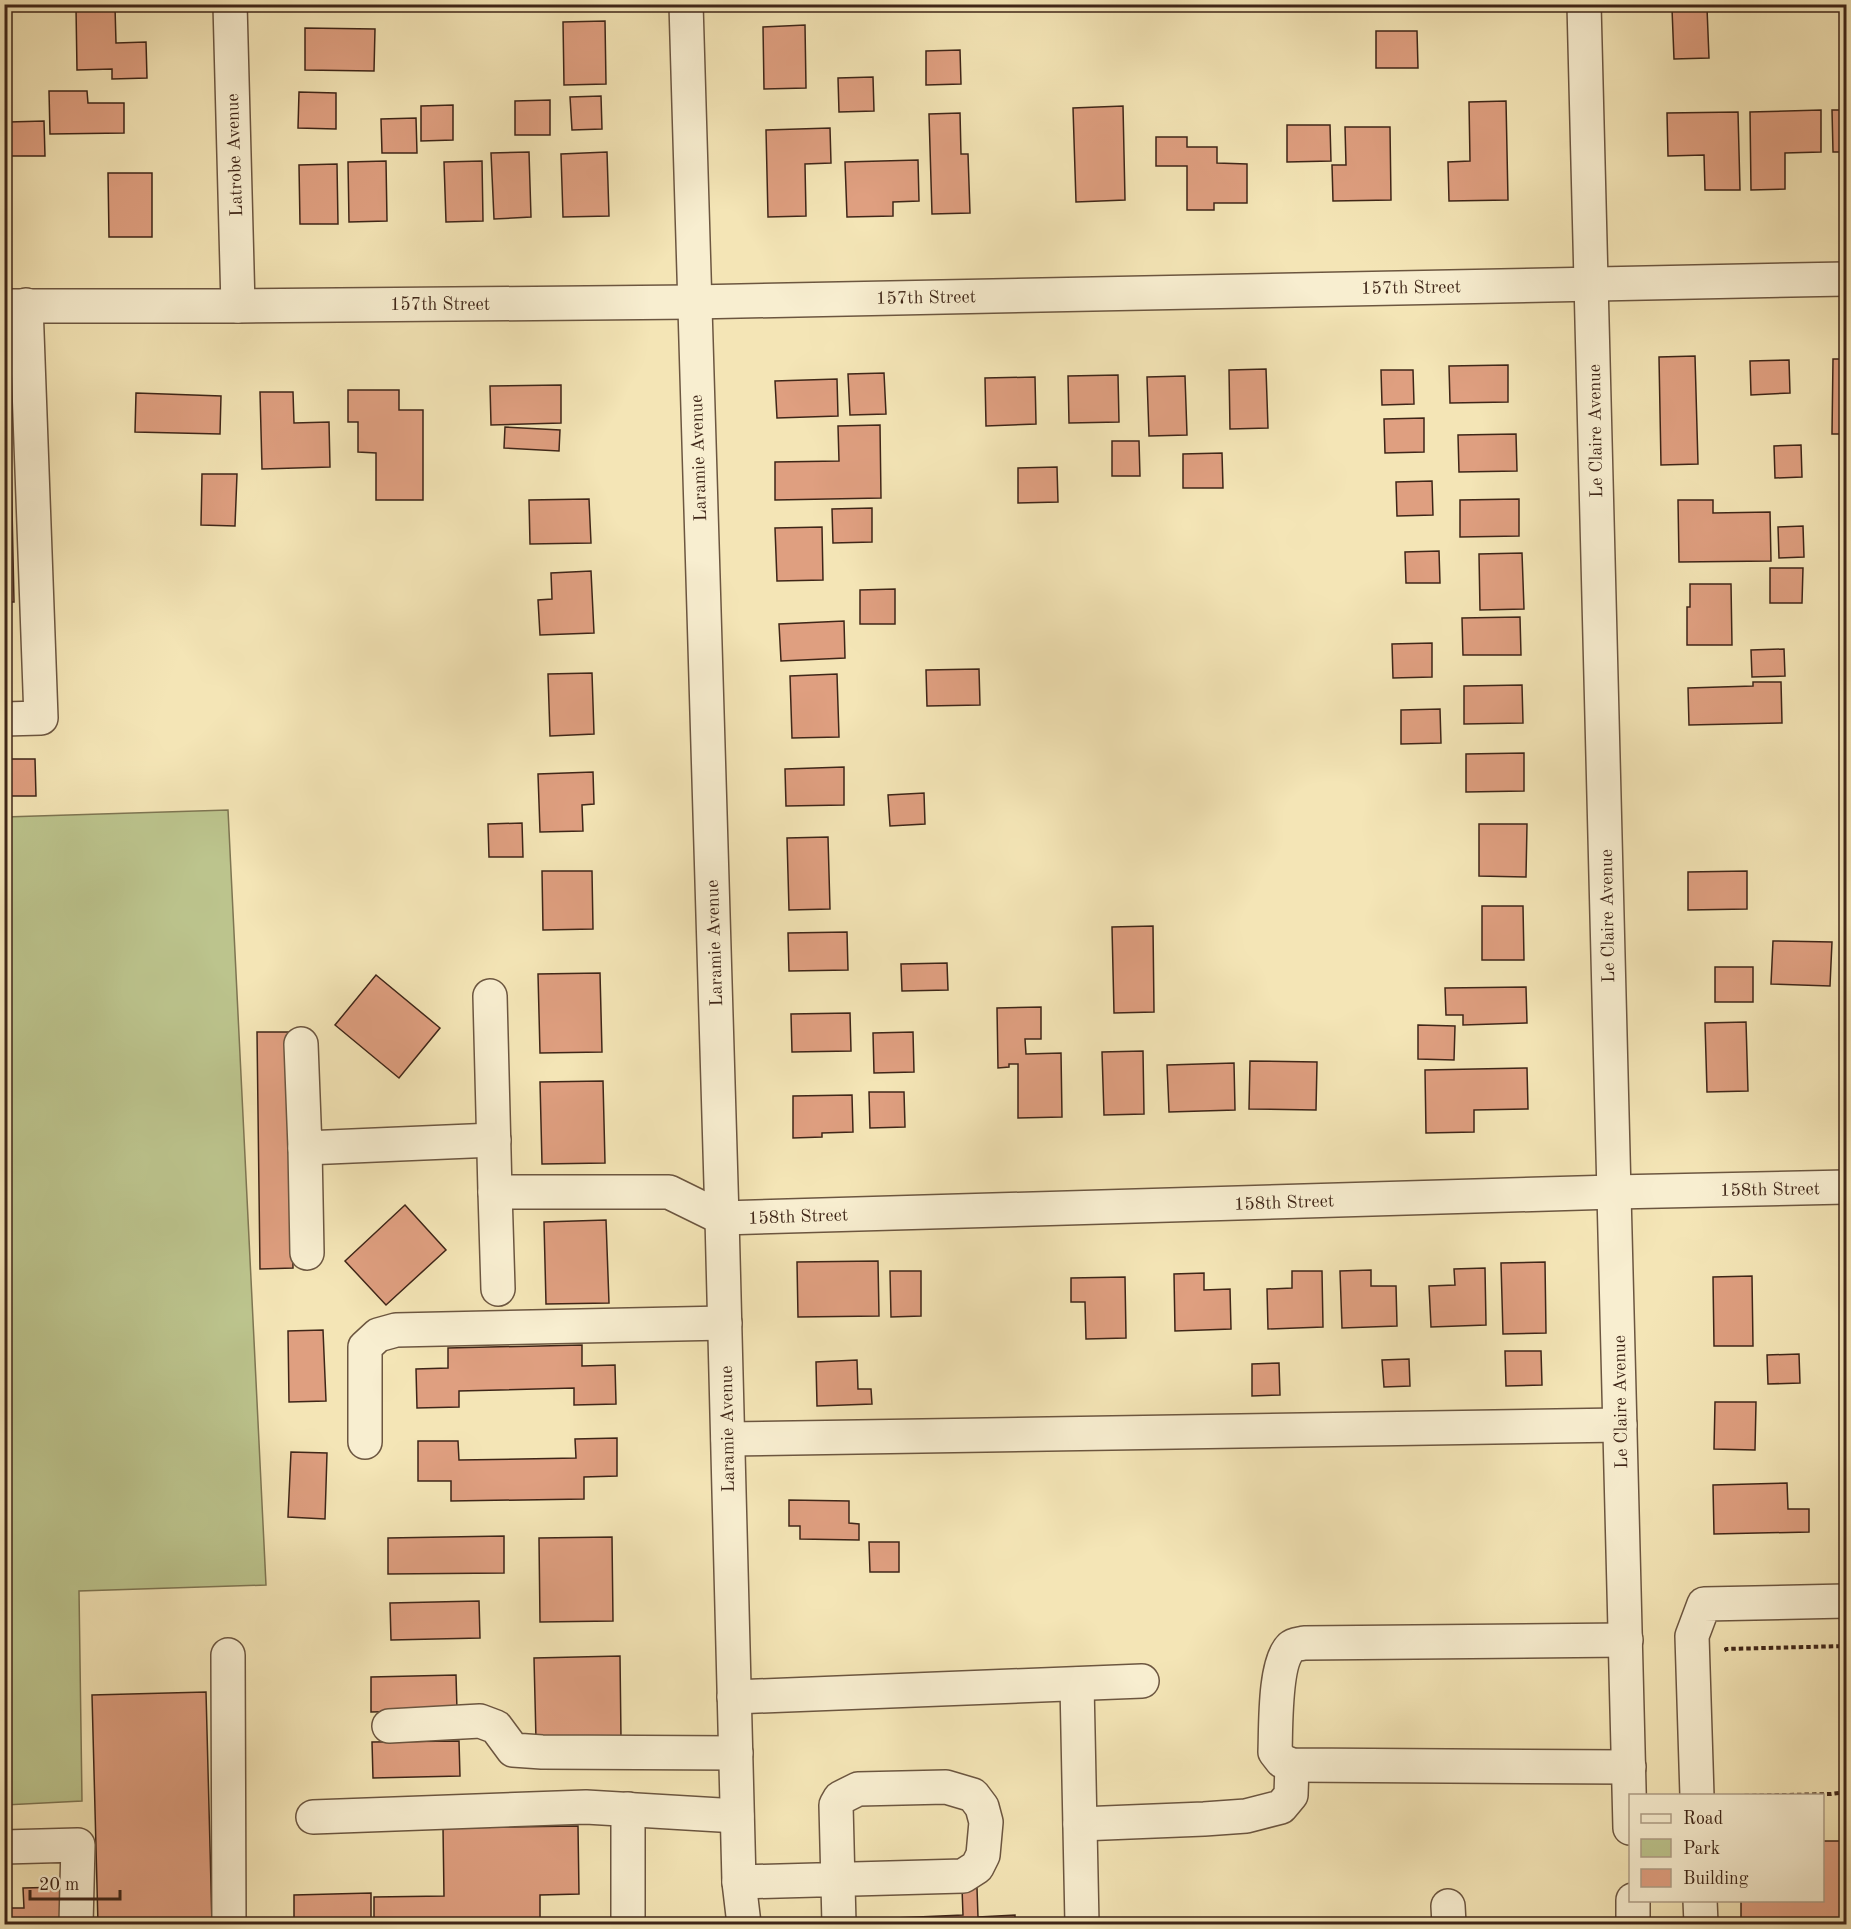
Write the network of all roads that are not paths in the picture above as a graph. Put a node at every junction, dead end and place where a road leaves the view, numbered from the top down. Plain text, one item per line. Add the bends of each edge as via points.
1 (230, 4) edge
2 (686, 4) edge
3 (1584, 4) edge
4 (1846, 279) edge
5 (1591, 283) junction
6 (693, 302) junction
7 (15, 306) edge
8 (238, 306) junction
9 (4, 719) edge
10 (490, 996) dead end
11 (301, 1044) dead end
12 (494, 1140) junction
13 (305, 1148) junction
14 (1846, 1187) edge
15 (495, 1192) junction
16 (1614, 1192) junction
17 (722, 1218) junction
18 (307, 1253) dead end
19 (498, 1289) dead end
20 (725, 1323) junction
21 (1620, 1425) junction
22 (728, 1439) junction
23 (365, 1443) dead end
24 (1846, 1601) edge
25 (1626, 1640) junction
26 (228, 1656) dead end
27 (1142, 1681) dead end
28 (1077, 1684) junction
29 (734, 1697) junction
30 (389, 1726) dead end
31 (736, 1753) junction
32 (1292, 1765) junction
33 (1629, 1767) junction
34 (1630, 1794) edge
35 (1697, 1794) edge
36 (628, 1809) junction
37 (737, 1816) junction
38 (313, 1817) dead end
39 (1080, 1824) junction
40 (4, 1847) edge
41 (838, 1880) junction
42 (739, 1882) junction
43 (1633, 1902) edge
44 (1700, 1902) edge
45 (76, 1924) edge
46 (229, 1924) edge
47 (628, 1924) edge
48 (724, 1924) edge
49 (744, 1924) edge
50 (839, 1924) edge
51 (1082, 1924) edge
52 (1633, 1924) edge
53 (1701, 1924) edge

1 - 8 street, Latrobe Avenue
2 - 6 street, Laramie Avenue
3 - 5 street, Le Claire Avenue
4 - 5 street, 157th Street
5 - 6 street, 157th Street
5 - 16 street, Le Claire Avenue
6 - 8 street, 157th Street
6 - 17 street, Laramie Avenue
7 - 8 street, 157th Street
7 - 9 street via 41,718
10 - 12 street
11 - 13 street
12 - 13 street
12 - 15 street
13 - 18 street
14 - 16 street, 158th Street
15 - 17 street via 669,1192
15 - 19 street
16 - 17 street, 158th Street
16 - 21 street, Le Claire Avenue
17 - 20 street, Laramie Avenue
20 - 22 street, Laramie Avenue
20 - 23 street via 396,1330 378,1335 365,1347
21 - 22 street
21 - 25 street, Le Claire Avenue
22 - 29 street, Laramie Avenue
24 - 35 street via 1704,1604 1692,1636
25 - 32 street via 1292,1646 1279,1672 1275,1752
25 - 33 street, Le Claire Avenue
26 - 46 street
27 - 28 street
28 - 29 street
28 - 39 street
29 - 31 street, Laramie Avenue
30 - 31 street via 480,1720 496,1728 513,1750 532,1752
31 - 37 street, Laramie Avenue
32 - 33 street
32 - 39 street via 1291,1795 1281,1808 1235,1817
33 - 34 street, Le Claire Avenue
36 - 37 street
36 - 38 street via 586,1807
36 - 47 street
37 - 42 street, Laramie Avenue
39 - 51 street
40 - 45 street via 78,1845
41 - 41 street via 836,1805 840,1798 858,1789 946,1787 973,1795 982,1808 986,1822 983,1855 977,1867 963,1876
41 - 42 street
41 - 50 street
42 - 48 street, Laramie Avenue
42 - 49 street, Laramie Avenue
43 - 52 street
44 - 53 street

